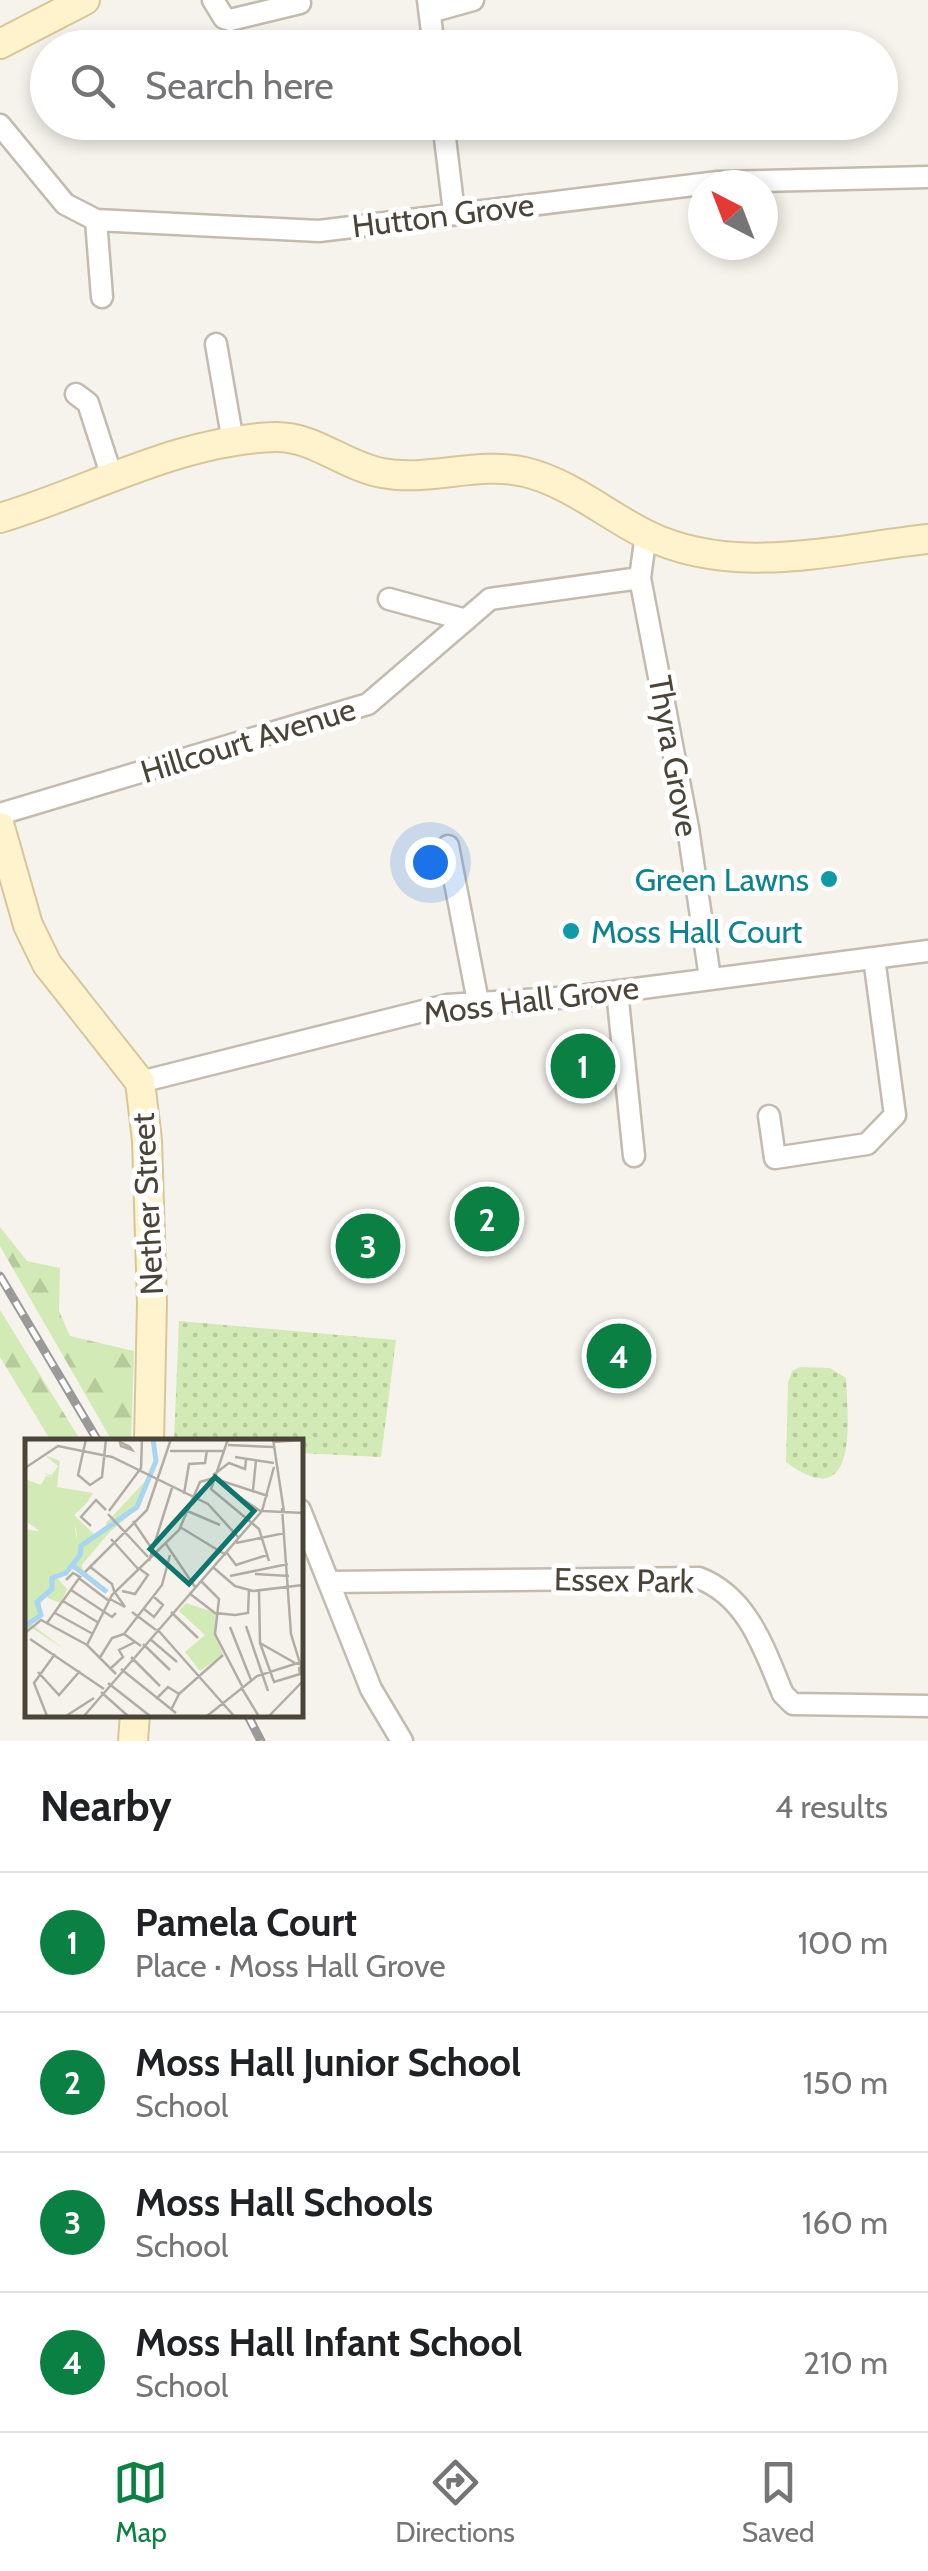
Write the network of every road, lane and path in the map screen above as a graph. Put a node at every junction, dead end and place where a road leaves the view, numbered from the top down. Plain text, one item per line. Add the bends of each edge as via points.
1 (85, 0) edge
2 (213, 0) edge
3 (473, 0) edge
4 (300, 3) dead end
5 (429, 6) edge
6 (0, 44) edge
7 (0, 124) edge
8 (445, 140) edge
9 (928, 176) edge
10 (454, 212) junction
11 (96, 220) junction
12 (102, 296) dead end
13 (216, 344) dead end
14 (76, 394) dead end
15 (233, 442) junction
16 (112, 477) junction
17 (0, 518) edge
18 (646, 534) junction
19 (928, 539) edge
20 (640, 578) junction
21 (389, 599) dead end
22 (466, 620) junction
23 (0, 814) edge
24 (0, 828) edge
25 (448, 846) dead end
26 (928, 951) edge
27 (874, 958) junction
28 (710, 978) junction
29 (616, 991) junction
30 (478, 1002) junction
31 (140, 1082) junction
32 (769, 1116) dead end
33 (634, 1156) dead end
34 (149, 1439) edge
35 (302, 1515) edge
36 (330, 1582) junction
37 (928, 1706) edge
38 (134, 1716) edge
39 (133, 1741) edge
40 (402, 1741) edge

1 - 6 street
2 - 4 street via 230,20
3 - 5 street
7 - 11 street via 65,204
8 - 10 street
9 - 10 street, Hutton Grove via 718,182
10 - 11 street, Hutton Grove via 319,230
11 - 12 street
13 - 15 street
14 - 16 street via 88,402
15 - 16 street
15 - 18 street via 300,440 359,467 406,476 522,471 557,482
16 - 17 street
18 - 19 street via 696,554 740,560
18 - 20 street, Thyra Grove
20 - 22 street, Hillcourt Avenue via 490,598
20 - 28 street, Thyra Grove
21 - 22 street
22 - 23 street, Hillcourt Avenue via 368,704
24 - 31 street, Nether Street via 28,925 47,964
25 - 30 street
26 - 27 street, Moss Hall Grove
27 - 28 street, Moss Hall Grove
27 - 32 street via 895,1114 867,1144 775,1158
28 - 29 street, Moss Hall Grove
29 - 30 street, Moss Hall Grove
29 - 33 street
30 - 31 street, Moss Hall Grove via 302,1038
31 - 34 street, Nether Street via 152,1303
35 - 36 street
36 - 37 street, Essex Park via 699,1578 738,1604 792,1704
36 - 40 street via 371,1689
38 - 39 street

